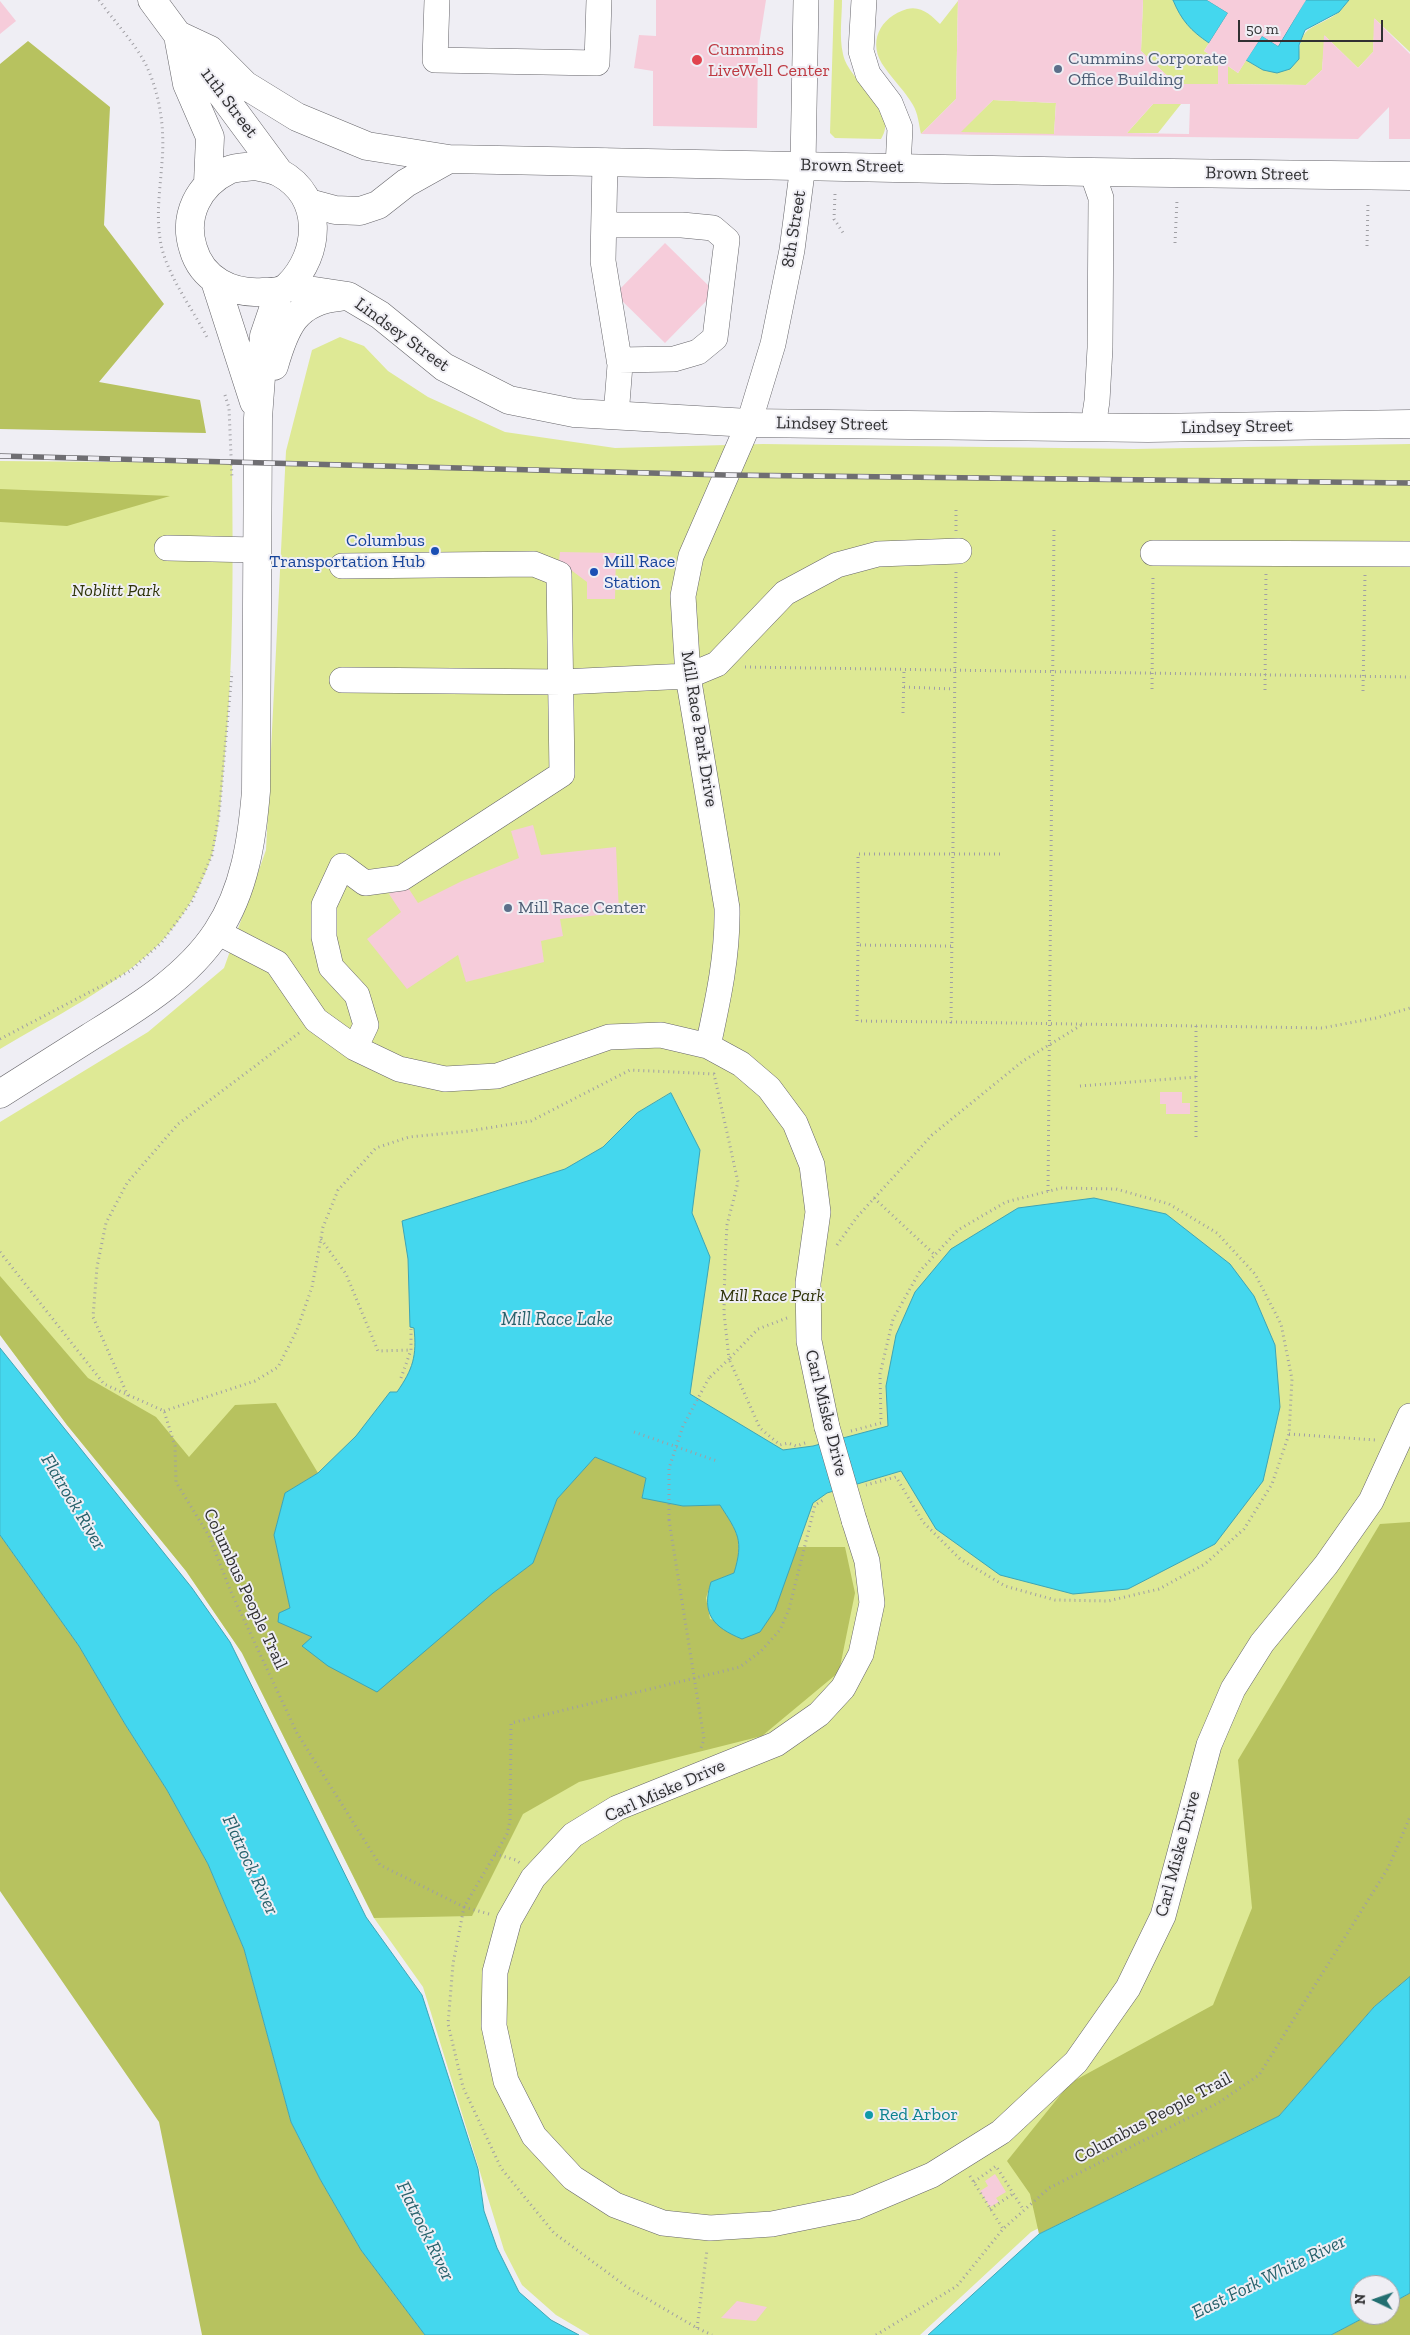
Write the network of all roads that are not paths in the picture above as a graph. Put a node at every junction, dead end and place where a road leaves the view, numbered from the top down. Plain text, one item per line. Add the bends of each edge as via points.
1 (152, 0) edge
2 (438, 0) edge
3 (599, 0) edge
4 (806, 0) edge
5 (864, 0) edge
6 (178, 35) junction
7 (449, 158) junction
8 (605, 161) junction
9 (803, 165) junction
10 (898, 167) junction
11 (279, 172) junction
12 (1092, 172) junction
13 (1410, 176) edge
14 (208, 183) junction
15 (310, 203) junction
16 (604, 225) junction
17 (215, 282) junction
18 (283, 289) junction
19 (348, 296) junction
20 (619, 360) junction
21 (616, 416) junction
22 (258, 418) junction
23 (749, 422) junction
24 (1410, 424) edge
25 (1093, 427) junction
26 (167, 548) dead end
27 (257, 550) junction
28 (957, 551) road end
29 (1153, 553) road end
30 (1410, 554) edge
31 (342, 566) dead end
32 (688, 676) junction
33 (342, 680) dead end
34 (562, 682) junction
35 (217, 932) junction
36 (708, 1046) junction
37 (355, 1048) junction
38 (0, 1094) edge
39 (1410, 1416) edge

1 - 6 main road, 11th Street
2 - 3 street via 436,60 597,64
4 - 9 street, 8th Street
5 - 10 street via 861,51 868,74 890,104 900,128
6 - 7 main road, Brown Street via 210,50 245,85 297,117 367,146
6 - 11 main road, 11th Street
6 - 14 main road, 11th Street via 187,84 210,137
7 - 8 main road, Brown Street
7 - 15 main road via 378,204 360,211 335,210
8 - 9 main road, Brown Street
8 - 16 street
9 - 10 main road, Brown Street
9 - 23 street, 8th Street via 792,250 773,344
10 - 12 main road, Brown Street
11 - 14 main road via 255,166 230,169
11 - 15 main road via 297,185
12 - 13 main road, Brown Street
12 - 25 street via 1101,198 1100,348
14 - 17 main road via 193,206 188,234 196,261
15 - 18 main road via 315,234 305,264
16 - 20 street via 603,261
16 - 20 street via 713,228 727,240 714,338 698,352 674,359
17 - 18 main road via 236,291
17 - 22 main road
18 - 19 main road, Lindsey Street
18 - 22 main road via 264,336
19 - 21 main road, Lindsey Street via 380,315 444,367 509,400 574,413
19 - 22 main road via 327,298 296,314 282,338
20 - 21 street
21 - 23 main road, Lindsey Street
22 - 27 main road
23 - 25 main road, Lindsey Street
23 - 32 street, Mill Race Park Drive via 691,556 683,596
24 - 25 main road, Lindsey Street
26 - 27 street
27 - 35 main road via 256,791 253,822 241,880
28 - 32 street via 878,554 837,565 786,593 716,664
29 - 30 street
31 - 34 street via 534,564 559,574
32 - 34 street
32 - 36 street, Mill Race Park Drive via 727,908 728,938
33 - 34 street
34 - 37 street via 562,774 402,878 365,883 342,866 324,905 324,937 331,967 357,995 366,1026
35 - 37 street, Carl Miske Drive via 277,962 316,1020
35 - 38 main road via 183,971 151,996
36 - 37 street, Carl Miske Drive via 660,1035 609,1037 497,1076 445,1079 399,1069
36 - 39 street, Carl Miske Drive, bridge via 741,1064 769,1088 795,1123 812,1166 818,1212 808,1283 809,1342 828,1434 867,1561 872,1603 861,1654 843,1688 819,1714 776,1744 617,1808 573,1835 533,1878 509,1920 495,1972 494,2026 506,2081 534,2136 573,2178 615,2205 663,2223 710,2228 772,2224 856,2207 932,2175 1001,2132 1076,2062 1128,1988 1163,1916 1209,1745 1233,1689 1262,1643 1326,1565 1371,1501

